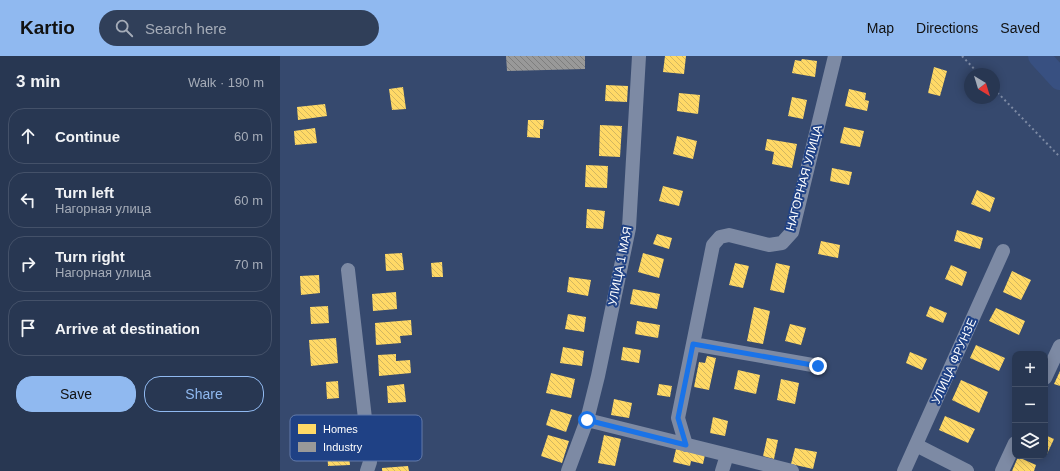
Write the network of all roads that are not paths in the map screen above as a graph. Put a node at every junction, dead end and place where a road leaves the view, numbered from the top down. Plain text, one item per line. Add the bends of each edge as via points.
1 (639, 56) edge
2 (834, 56) edge
3 (1003, 251) dead end
4 (348, 270) dead end
5 (693, 344) junction
6 (1060, 346) edge
7 (818, 366) dead end
8 (1048, 372) edge
9 (365, 415) edge
10 (587, 420) junction
11 (686, 445) junction
12 (916, 445) junction
13 (1012, 449) edge
14 (727, 455) junction
15 (370, 461) edge
16 (367, 471) edge
17 (568, 471) edge
18 (722, 471) edge
19 (792, 471) edge
20 (904, 471) edge
21 (967, 471) edge
22 (1002, 471) edge

1 - 10 street, УЛИЦА 1 МАЯ via 628,228
2 - 5 street, НАГОРНАЯ УЛИЦА via 792,232 782,243 769,245 729,235 720,237 713,245
3 - 12 street, УЛИЦА ФРУНЗЕ
4 - 9 street
5 - 7 street
5 - 11 street, НАГОРНАЯ УЛИЦА via 678,418
6 - 8 street
10 - 11 street
10 - 17 street, УЛИЦА 1 МАЯ
11 - 14 street
12 - 20 street, УЛИЦА ФРУНЗЕ
12 - 21 street
13 - 22 street
14 - 18 street
14 - 19 street
15 - 16 street

